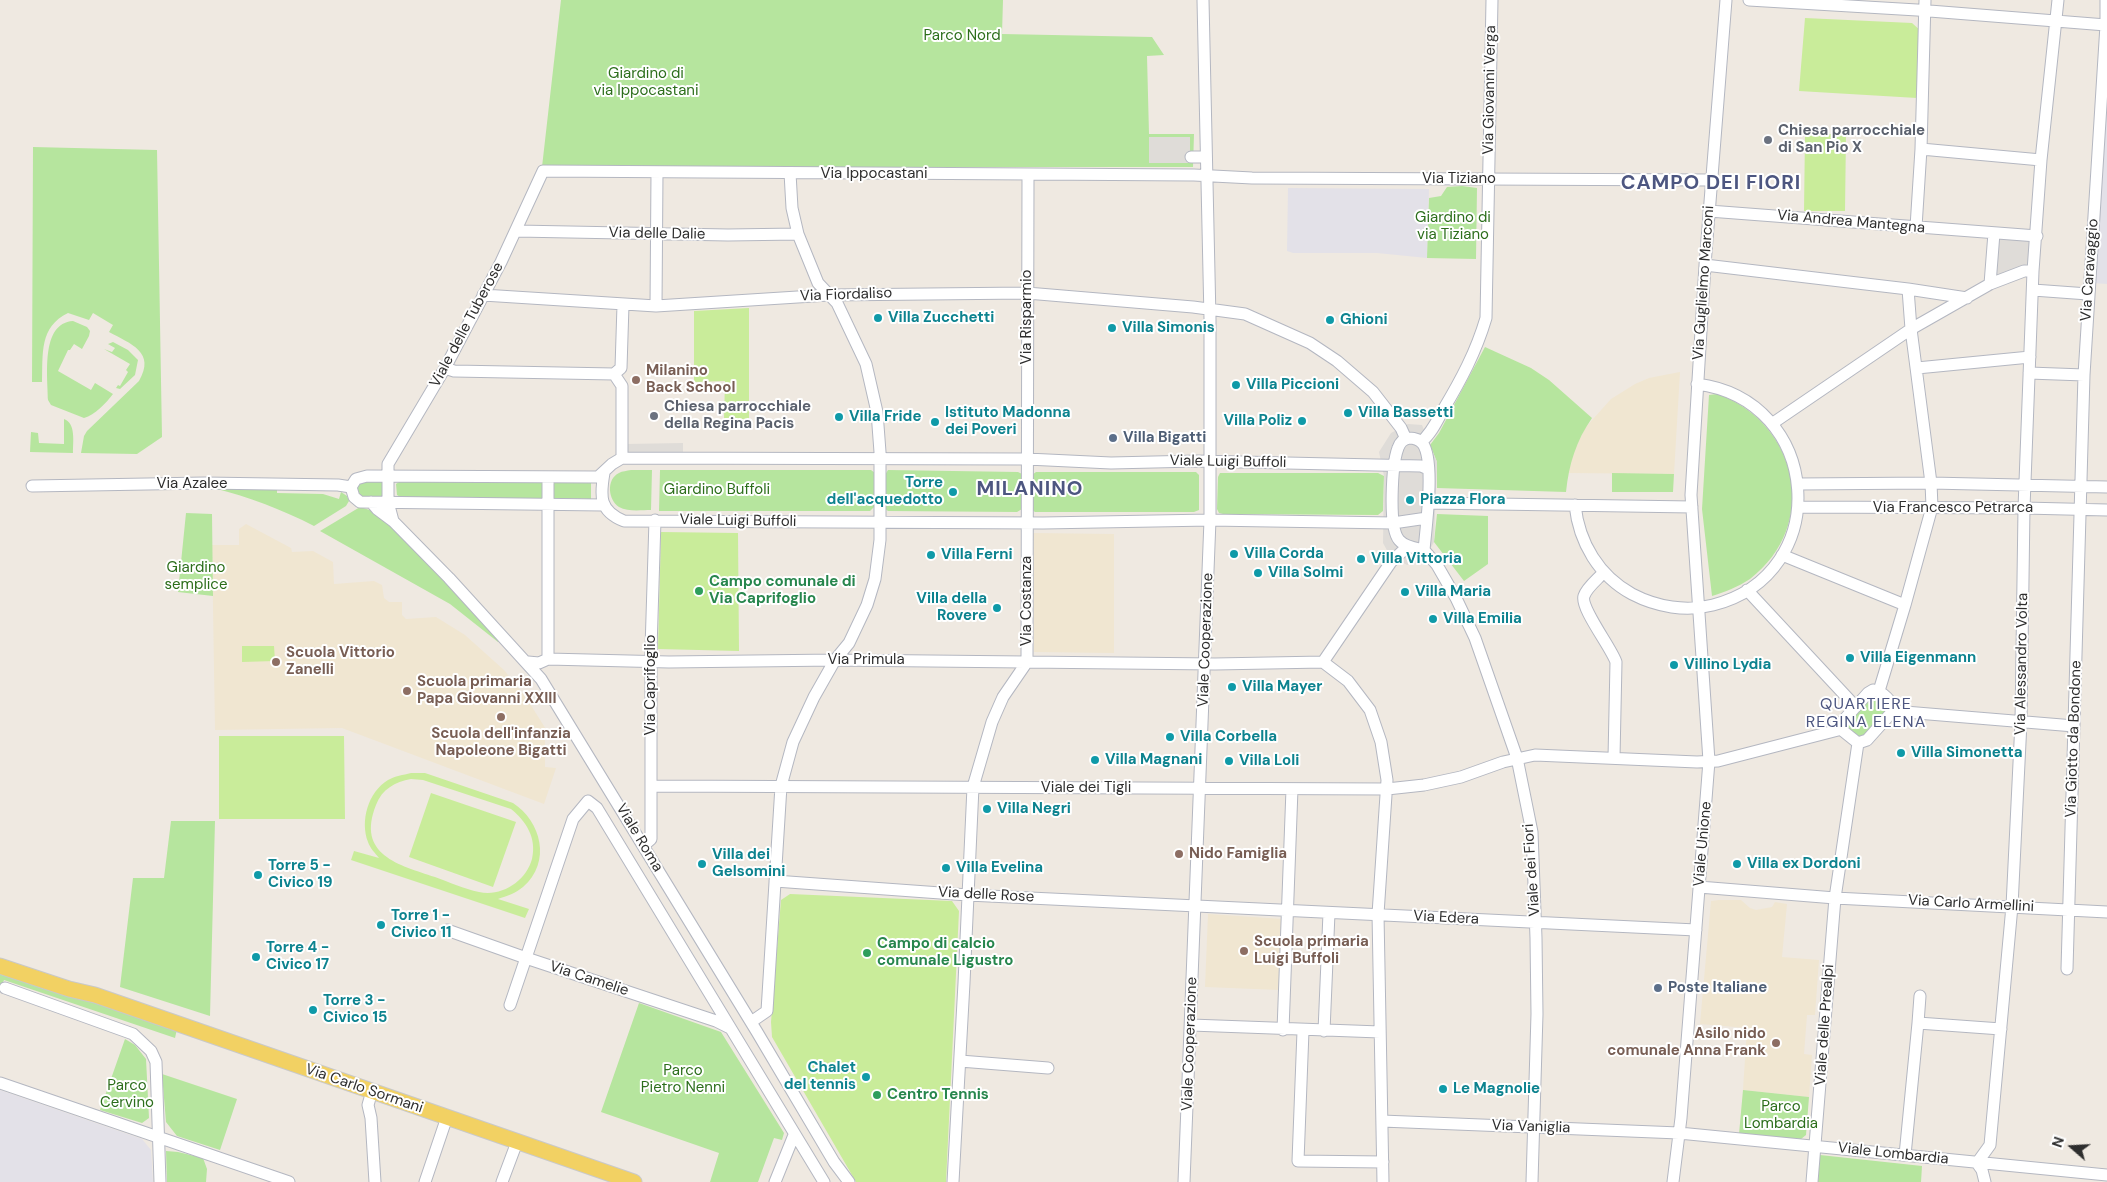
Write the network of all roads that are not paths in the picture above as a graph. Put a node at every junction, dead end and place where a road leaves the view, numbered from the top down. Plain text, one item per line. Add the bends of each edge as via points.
1 (1203, 0) edge
2 (1492, 0) edge
3 (1726, 0) edge
4 (1749, 0) edge
5 (2058, 0) edge
6 (2106, 0) edge
7 (1924, 6) edge
8 (2056, 22) junction
9 (2106, 24) edge
10 (1921, 149) junction
11 (1190, 157) dead end
12 (1206, 157) junction
13 (2041, 160) junction
14 (542, 171) joint
15 (657, 172) junction
16 (790, 173) junction
17 (1028, 174) junction
18 (1206, 175) junction
19 (1488, 178) junction
20 (1711, 180) junction
21 (1709, 211) junction
22 (1916, 227) junction
23 (517, 231) junction
24 (1994, 233) junction
25 (657, 234) junction
26 (798, 234) junction
27 (2036, 236) junction
28 (1705, 265) junction
29 (2033, 271) junction
30 (1990, 284) junction
31 (1908, 289) junction
32 (2032, 290) junction
33 (1027, 293) junction
34 (2088, 294) junction
35 (483, 295) junction
36 (829, 295) junction
37 (1967, 298) junction
38 (623, 305) junction
39 (656, 306) junction
40 (1210, 310) junction
41 (1911, 328) junction
42 (2030, 358) junction
43 (445, 368) junction
44 (1917, 368) junction
45 (2029, 373) junction
46 (614, 374) junction
47 (2084, 375) junction
48 (1697, 384) junction
49 (1773, 423) junction
50 (1406, 439) junction
51 (1423, 446) junction
52 (622, 458) junction
53 (880, 459) junction
54 (1028, 459) junction
55 (1211, 461) junction
56 (1395, 466) junction
57 (1428, 470) junction
58 (604, 473) junction
59 (388, 476) junction
60 (548, 477) junction
61 (1932, 483) junction
62 (1798, 484) junction
63 (2025, 484) junction
64 (32, 486) dead end
65 (2081, 486) junction
66 (351, 487) junction
67 (2107, 487) edge
68 (371, 502) junction
69 (388, 502) junction
70 (548, 503) junction
71 (1428, 503) junction
72 (603, 505) junction
73 (1575, 505) junction
74 (1692, 506) junction
75 (1798, 507) junction
76 (1932, 507) junction
77 (2024, 508) junction
78 (2081, 509) junction
79 (2107, 510) edge
80 (1427, 518) junction
81 (655, 520) junction
82 (1210, 520) junction
83 (393, 521) junction
84 (879, 523) junction
85 (1028, 523) junction
86 (1393, 523) junction
87 (1408, 546) junction
88 (1424, 550) junction
89 (1782, 555) junction
90 (1604, 572) junction
91 (1747, 590) junction
92 (1905, 605) junction
93 (1700, 607) junction
94 (548, 658) junction
95 (835, 660) junction
96 (651, 661) junction
97 (528, 662) junction
98 (1027, 662) junction
99 (1323, 662) junction
100 (1206, 663) junction
101 (1879, 691) junction
102 (1855, 706) junction
103 (1894, 711) junction
104 (2021, 722) junction
105 (2074, 726) junction
106 (1842, 729) junction
107 (1858, 743) junction
108 (1517, 758) junction
109 (1614, 758) junction
110 (1710, 762) junction
111 (651, 786) junction
112 (781, 786) junction
113 (972, 787) junction
114 (1201, 788) junction
115 (1292, 789) junction
116 (1387, 789) junction
117 (643, 846) junction
118 (775, 881) junction
119 (1699, 887) junction
120 (968, 895) junction
121 (1834, 898) junction
122 (1196, 906) junction
123 (2012, 906) junction
124 (2069, 910) junction
125 (1288, 911) junction
126 (2107, 912) edge
127 (1329, 913) junction
128 (1378, 914) junction
129 (1536, 924) junction
130 (447, 930) dead end
131 (1696, 930) junction
132 (0, 956) edge
133 (526, 958) junction
134 (0, 966) edge
135 (2067, 969) dead end
136 (5, 988) dead end
137 (95, 995) junction
138 (1920, 996) dead end
139 (510, 1005) dead end
140 (751, 1022) junction
141 (1918, 1023) junction
142 (1190, 1025) junction
143 (730, 1028) junction
144 (2001, 1029) junction
145 (1283, 1030) junction
146 (1303, 1031) junction
147 (1324, 1031) junction
148 (1380, 1032) junction
149 (737, 1039) junction
150 (960, 1061) junction
151 (1048, 1068) dead end
152 (0, 1083) edge
153 (372, 1091) junction
154 (447, 1117) junction
155 (1382, 1121) junction
156 (1534, 1127) junction
157 (1679, 1133) junction
158 (794, 1135) junction
159 (160, 1137) junction
160 (517, 1142) junction
161 (1815, 1146) junction
162 (1905, 1155) junction
163 (1383, 1162) junction
164 (1977, 1162) junction
165 (2107, 1175) edge
166 (160, 1182) edge
167 (289, 1182) edge
168 (375, 1182) edge
169 (425, 1182) edge
170 (502, 1182) edge
171 (634, 1182) edge
172 (775, 1182) edge
173 (824, 1182) edge
174 (849, 1182) edge
175 (952, 1182) edge
176 (1184, 1182) edge
177 (1384, 1182) edge
178 (1532, 1182) edge
179 (1673, 1182) edge
180 (1812, 1182) edge
181 (1985, 1182) edge

1 - 12 street, Viale Cooperazione
2 - 19 street, Via Giovanni Verga
3 - 20 street, Via Guglielmo Marconi
4 - 7 street
5 - 8 street, Via Alessandro Volta
6 - 9 street, Via Caravaggio
7 - 8 street
7 - 10 street
8 - 9 street
8 - 13 street, Via Alessandro Volta
9 - 34 street, Via Caravaggio
10 - 13 street
10 - 22 street
11 - 12 street
12 - 18 street, Viale Cooperazione
13 - 27 street, Via Alessandro Volta
14 - 15 street, Via Ippocastani
14 - 23 street, Viale delle Tuberose
15 - 16 street, Via Ippocastani
15 - 25 street
16 - 17 street, Via Ippocastani
16 - 26 street via 792,208
17 - 18 street, Via Ippocastani
17 - 33 street, Via Risparmio
18 - 19 street, Via Tiziano via 1252,178
18 - 40 street, Viale Cooperazione
19 - 20 street, Via Tiziano
19 - 51 street, Via Giovanni Verga via 1486,318 1466,371
20 - 21 street, Via Guglielmo Marconi
21 - 22 street, Via Andrea Mantegna
21 - 28 street, Via Guglielmo Marconi
22 - 24 street, Via Andrea Mantegna
23 - 25 street, Via delle Dalie
23 - 35 street, Viale delle Tuberose
24 - 27 street, Via Andrea Mantegna
24 - 30 street
25 - 26 street, Via delle Dalie
25 - 39 street
26 - 36 street via 818,283
27 - 29 street, Via Alessandro Volta
28 - 31 street
28 - 48 street, Via Guglielmo Marconi
29 - 30 street via 2024,271
29 - 32 street, Via Alessandro Volta
30 - 37 street
31 - 37 street
31 - 41 street
32 - 34 street
32 - 42 street, Via Alessandro Volta
33 - 36 street, Via Fiordaliso
33 - 40 street, Via Fiordaliso
33 - 54 street, Via Risparmio
34 - 47 street, Via Caravaggio
35 - 38 street, Via Fiordaliso
35 - 43 street, Viale delle Tuberose
36 - 39 street, Via Fiordaliso
36 - 53 street via 844,315 866,364 877,412
37 - 41 street
38 - 39 street, Via Fiordaliso
38 - 46 street via 622,368
40 - 50 street, Via Fiordaliso via 1245,314 1310,343 1338,361 1374,392
40 - 55 street, Viale Cooperazione
41 - 44 street
41 - 49 street
42 - 44 street
42 - 45 street, Via Alessandro Volta
43 - 46 street via 454,371
43 - 59 street, Viale delle Tuberose via 388,464
44 - 61 street
45 - 47 street
45 - 63 street, Via Alessandro Volta
46 - 52 street via 622,386
47 - 65 street, Via Caravaggio
48 - 49 street via 1743,398
48 - 74 street, Via Guglielmo Marconi
49 - 62 street via 1790,452
50 - 51 street via 1414,438
50 - 56 street via 1398,447
51 - 57 street
52 - 53 street, Viale Luigi Buffoli
52 - 58 street
53 - 54 street, Viale Luigi Buffoli
53 - 84 street
54 - 55 street, Viale Luigi Buffoli via 1111,463
54 - 85 street
55 - 56 street, Viale Luigi Buffoli
55 - 82 street, Viale Cooperazione
56 - 57 street, Viale Luigi Buffoli via 1421,466
56 - 86 street
57 - 71 street
58 - 60 street via 598,477
58 - 72 street
59 - 60 street
59 - 66 street via 361,477
59 - 69 street, Viale delle Tuberose
60 - 70 street
61 - 62 street, Via Francesco Petrarca
61 - 63 street, Via Francesco Petrarca
61 - 76 street
62 - 75 street
63 - 65 street, Via Francesco Petrarca
63 - 77 street, Via Alessandro Volta
64 - 66 street, Via Azalee via 205,483
65 - 67 street, Via Francesco Petrarca
65 - 78 street, Via Giotto da Bondone
66 - 68 street via 356,500
68 - 69 street
68 - 83 street, Viale Roma
69 - 70 street
69 - 83 street, Viale Roma
70 - 72 street
70 - 94 street
71 - 73 street
71 - 80 street
72 - 81 street, Viale Luigi Buffoli via 624,521
73 - 74 street
73 - 90 street via 1584,541
74 - 93 street, Viale Unione
75 - 76 street, Via Francesco Petrarca
75 - 89 street via 1794,529
76 - 77 street, Via Francesco Petrarca
76 - 92 street
77 - 78 street, Via Francesco Petrarca
77 - 104 street, Via Alessandro Volta
78 - 79 street, Via Francesco Petrarca
78 - 105 street, Via Giotto da Bondone
80 - 86 street
80 - 88 street
81 - 84 street, Viale Luigi Buffoli
81 - 96 street, Via Caprifoglio
82 - 85 street, Viale Luigi Buffoli
82 - 86 street, Viale Luigi Buffoli
82 - 100 street, Viale Cooperazione
83 - 97 street, Viale Roma
84 - 85 street, Viale Luigi Buffoli
84 - 95 street via 878,562 867,605 849,643
85 - 98 street, Via Costanza
86 - 87 street via 1398,539
87 - 88 street
87 - 99 street via 1391,562
88 - 108 street, Viale dei Fiori via 1441,572 1475,638
89 - 91 street via 1766,575
89 - 92 street
90 - 93 street via 1626,590 1650,602 1673,607
90 - 109 street via 1583,599 1616,662
91 - 93 street via 1728,600
91 - 102 street
92 - 101 street
93 - 110 street, Viale Unione
94 - 96 street, Via Primula
94 - 97 street, Via Primula via 539,663
95 - 96 street, Via Primula
95 - 98 street, Via Primula
95 - 112 street via 792,742
96 - 111 street, Via Caprifoglio
97 - 117 street, Viale Roma
98 - 100 street, Via Primula
98 - 113 street, Via Costanza via 1003,697
99 - 100 street, Via Primula
99 - 116 street via 1348,681 1370,710 1381,742
100 - 114 street, Viale Cooperazione
101 - 102 street via 1870,691
101 - 103 street via 1892,703
102 - 106 street via 1842,720
103 - 104 street
103 - 107 street via 1867,740
104 - 105 street
104 - 123 street, Via Alessandro Volta
105 - 124 street, Via Giotto da Bondone
106 - 107 street
106 - 110 street, Viale dei Tigli
107 - 121 street, Viale delle Prealpi
108 - 109 street, Viale dei Tigli via 1535,755
108 - 116 street, Viale dei Tigli via 1461,777
108 - 129 street, Viale dei Fiori via 1532,832
109 - 110 street, Viale dei Tigli
110 - 119 street, Viale Unione
111 - 112 street, Viale dei Tigli
111 - 117 street, Via Caprifoglio via 651,839
112 - 113 street, Viale dei Tigli
112 - 118 street
113 - 114 street, Viale dei Tigli
113 - 120 street, Via Costanza
114 - 115 street, Viale dei Tigli
114 - 122 street, Viale Cooperazione
115 - 116 street, Viale dei Tigli
115 - 125 street
116 - 128 street
117 - 140 street, Viale Roma
118 - 120 street, Via delle Rose
118 - 140 street via 767,1011
119 - 121 street, Via Carlo Armellini
119 - 131 street, Viale Unione
120 - 122 street, Via delle Rose
120 - 150 street, Via Costanza
121 - 123 street, Via Carlo Armellini
121 - 161 street, Viale delle Prealpi
122 - 125 street, Via Edera
122 - 142 street, Viale Cooperazione
123 - 124 street, Via Carlo Armellini
123 - 144 street, Via Alessandro Volta
124 - 126 street, Via Carlo Armellini
124 - 135 street, Via Giotto da Bondone
125 - 127 street, Via Edera
125 - 145 street
127 - 128 street, Via Edera
127 - 147 street
128 - 129 street, Via Edera
128 - 148 street
129 - 131 street, Via Edera
129 - 156 street, Viale dei Fiori
130 - 133 street, Via Camelie
131 - 157 street, Viale Unione
132 - 137 main road, Via Carlo Sormani
133 - 139 street
133 - 143 street, Via Camelie
133 - 143 street, Viale Roma via 573,819 588,801 597,808
134 - 137 main road, Via Carlo Sormani
136 - 159 street via 133,1034 156,1062
137 - 153 main road, Via Carlo Sormani
138 - 141 street
140 - 143 street via 742,1021
140 - 149 street via 749,1032
140 - 174 street, Viale Roma
141 - 144 street
141 - 162 street
142 - 145 street
142 - 176 street, Viale Cooperazione
143 - 149 street, Viale Roma
144 - 164 street, Via Alessandro Volta via 1990,1145
145 - 146 street
146 - 147 street
146 - 163 street via 1298,1162
147 - 148 street
148 - 155 street
149 - 158 street, Viale Roma
150 - 151 street
150 - 175 street, Via Costanza
152 - 159 street
153 - 154 main road, Via Carlo Sormani
153 - 168 street via 368,1110
154 - 160 main road, Via Carlo Sormani
154 - 169 street
155 - 156 street, Via Vaniglia
155 - 163 street
156 - 157 street, Via Vaniglia
156 - 178 street, Viale dei Fiori
157 - 161 street, Viale Lombardia
157 - 179 street, Viale Unione
158 - 172 street
158 - 173 street, Viale Roma
159 - 166 street
159 - 167 street
160 - 170 street
160 - 171 main road, Via Carlo Sormani
161 - 162 street, Viale Lombardia
161 - 180 street, Viale delle Prealpi
162 - 164 street, Viale Lombardia
163 - 177 street
164 - 165 street, Viale Lombardia
164 - 181 street

